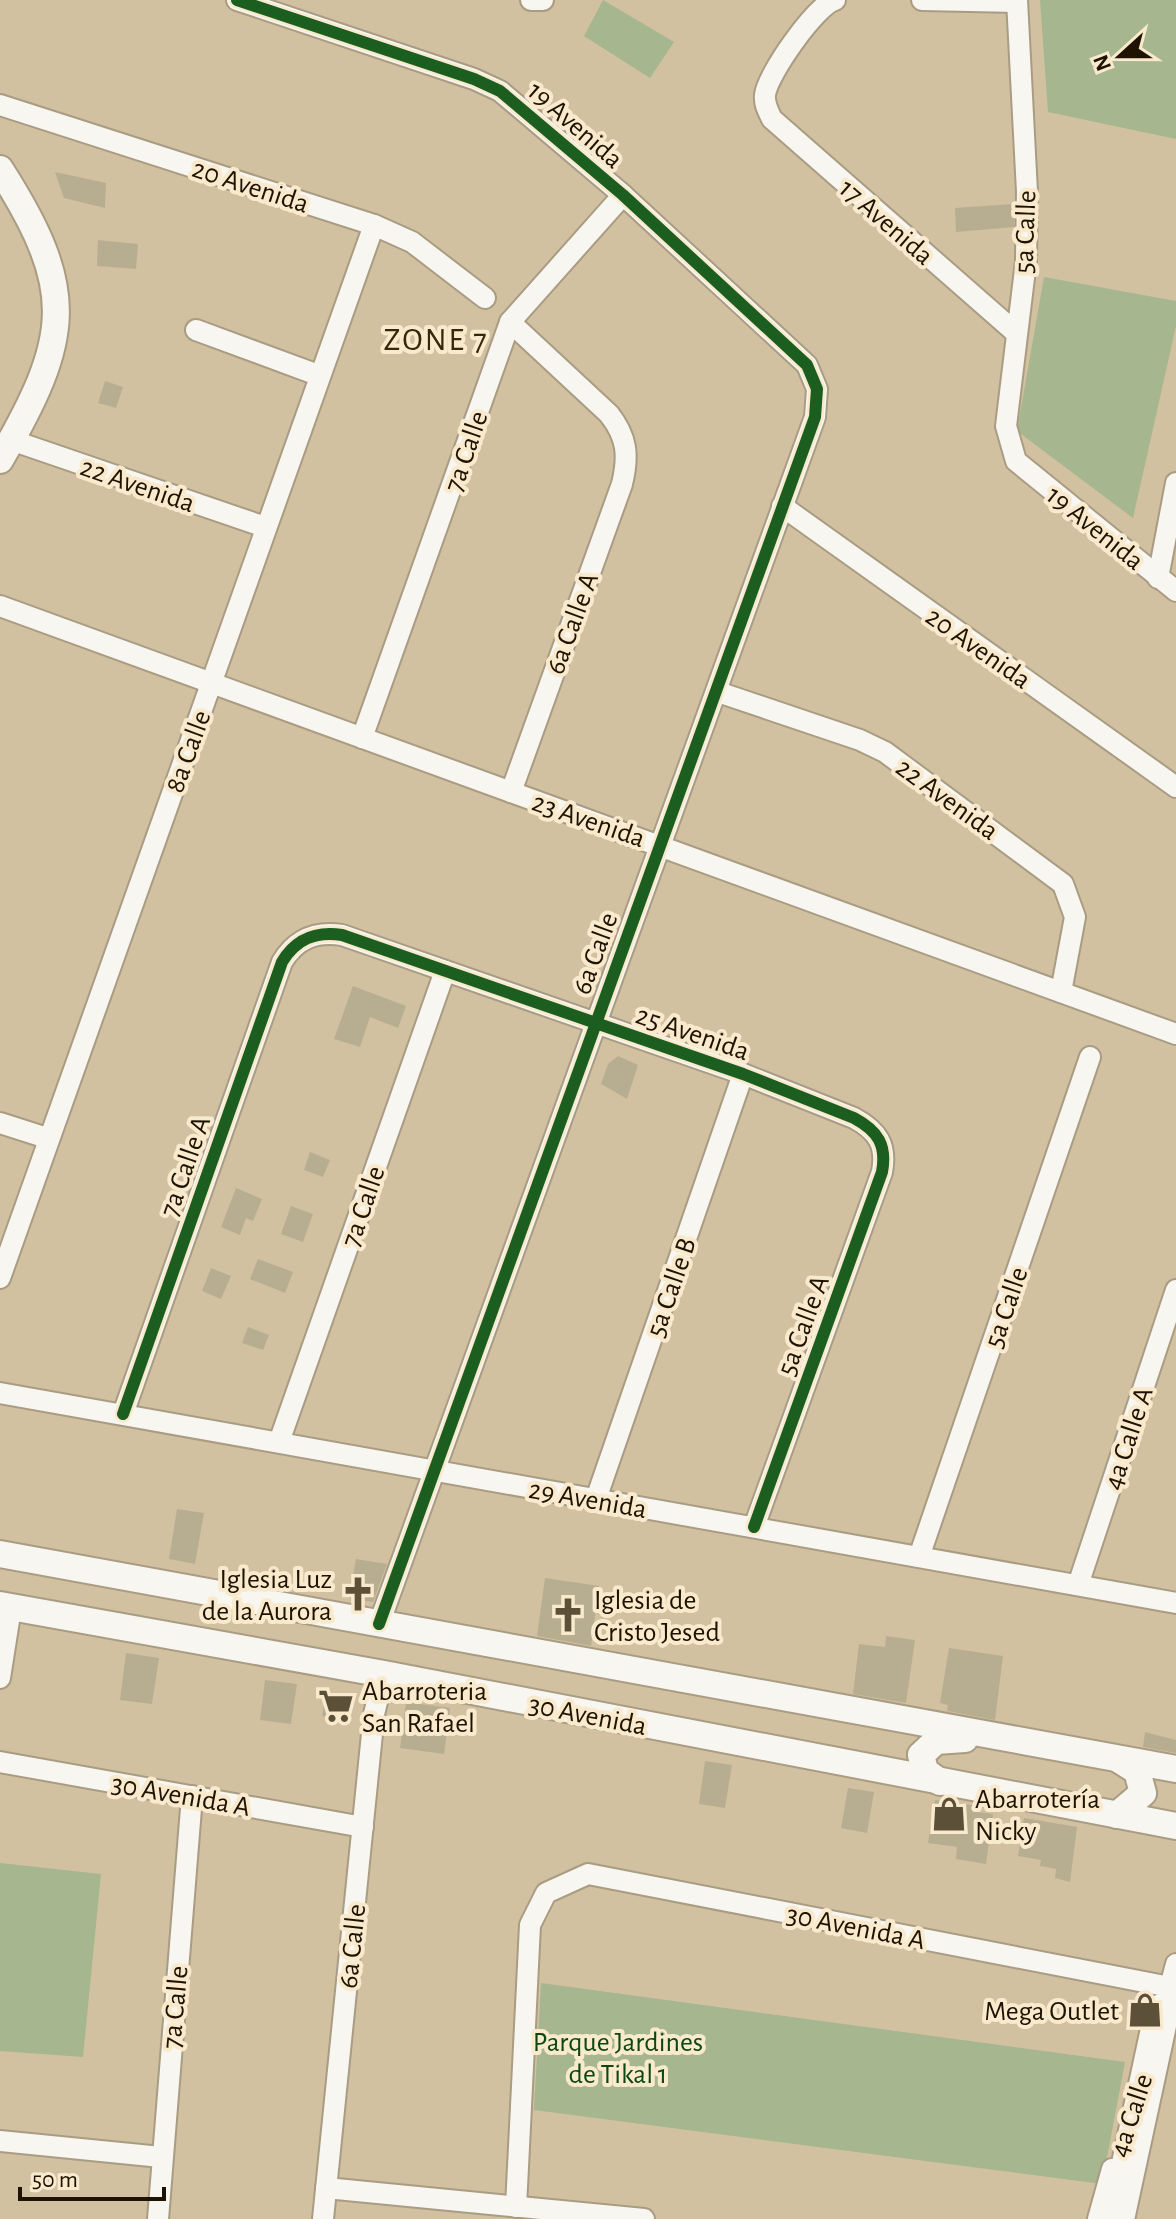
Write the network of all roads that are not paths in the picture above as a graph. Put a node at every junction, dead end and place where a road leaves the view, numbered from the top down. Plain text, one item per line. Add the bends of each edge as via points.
1 (237, 0) edge
2 (531, 0) edge
3 (543, 0) edge
4 (835, 0) edge
5 (922, 0) edge
6 (1017, 1) edge
7 (0, 105) edge
8 (0, 169) edge
9 (623, 195) junction
10 (374, 225) junction
11 (485, 298) dead end
12 (510, 322) junction
13 (196, 330) dead end
14 (1015, 332) junction
15 (318, 375) junction
16 (817, 389) joint
17 (6, 450) edge
18 (1016, 461) joint
19 (1176, 483) edge
20 (782, 506) junction
21 (265, 527) junction
22 (1158, 578) junction
23 (1176, 591) edge
24 (0, 606) edge
25 (211, 683) junction
26 (718, 692) junction
27 (362, 738) junction
28 (1176, 787) edge
29 (511, 792) junction
30 (660, 844) junction
31 (300, 940) joint
32 (445, 971) junction
33 (1061, 992) junction
34 (594, 1024) junction
35 (1176, 1034) edge
36 (1090, 1057) dead end
37 (743, 1074) junction
38 (0, 1123) edge
39 (47, 1138) junction
40 (880, 1139) joint
41 (0, 1278) edge
42 (1176, 1290) edge
43 (0, 1393) edge
44 (123, 1414) junction
45 (279, 1442) junction
46 (437, 1470) junction
47 (596, 1499) junction
48 (754, 1527) junction
49 (0, 1554) edge
50 (919, 1557) junction
51 (1078, 1585) junction
52 (1176, 1603) edge
53 (6, 1606) edge
54 (379, 1624) junction
55 (384, 1674) junction
56 (0, 1678) edge
57 (997, 1737) junction
58 (1117, 1758) junction
59 (0, 1762) edge
60 (1176, 1769) edge
61 (940, 1782) junction
62 (192, 1796) junction
63 (1117, 1815) junction
64 (1176, 1826) edge
65 (363, 1827) junction
66 (1176, 1964) edge
67 (1166, 1999) junction
68 (0, 2141) edge
69 (161, 2157) junction
70 (326, 2188) junction
71 (516, 2207) junction
72 (158, 2219) edge
73 (323, 2219) edge
74 (644, 2219) edge
75 (1098, 2219) edge
76 (1117, 2219) edge

1 - 9 street, 19 Avenida via 492,86
2 - 3 street
4 - 14 street, 17 Avenida via 815,13 770,79 765,106 783,131
5 - 6 street
6 - 14 street, 5a Calle via 1027,192 1026,261
7 - 10 street, 20 Avenida
8 - 17 street via 41,239 55,296 55,332 46,371
9 - 12 street, 7a Calle
9 - 16 street, 19 Avenida via 807,365
10 - 11 street, 20 Avenida via 412,242
10 - 15 street, 8a Calle
12 - 27 street, 7a Calle
12 - 29 street, 6a Calle A via 609,414 624,436 627,453 622,484
13 - 15 street
14 - 18 street, 5a Calle via 1006,426
15 - 21 street, 8a Calle
16 - 20 street, 6a Calle via 815,417
17 - 21 street, 22 Avenida
18 - 22 street, 19 Avenida
19 - 22 street
20 - 26 street, 6a Calle
20 - 28 street, 20 Avenida
21 - 25 street, 8a Calle
22 - 23 street, 19 Avenida
24 - 25 street, 23 Avenida
25 - 27 street, 23 Avenida
25 - 39 street, 8a Calle
26 - 30 street, 6a Calle
26 - 33 street, 22 Avenida via 885,752 1059,880 1075,917
27 - 29 street, 23 Avenida
29 - 30 street, 23 Avenida
30 - 33 street, 23 Avenida
30 - 34 street, 6a Calle
31 - 32 street, 25 Avenida via 342,935
31 - 44 street, 7a Calle A via 277,973
32 - 34 street, 25 Avenida
32 - 45 street, 7a Calle
33 - 35 street, 23 Avenida
34 - 37 street, 25 Avenida
34 - 46 street, 6a Calle
36 - 50 street, 5a Calle
37 - 40 street, 25 Avenida via 854,1118
37 - 47 street, 5a Calle B
38 - 39 street
39 - 41 street, 8a Calle
40 - 48 street, 5a Calle A via 885,1155 882,1172
42 - 51 street, 4a Calle A
43 - 44 street, 29 Avenida
44 - 45 street, 29 Avenida
45 - 46 street, 29 Avenida
46 - 47 street, 29 Avenida
46 - 54 street, 6a Calle
47 - 48 street, 29 Avenida
48 - 50 street, 29 Avenida
49 - 54 street, 30 Avenida
50 - 51 street, 29 Avenida
51 - 52 street, 29 Avenida
53 - 55 street, 30 Avenida
53 - 56 street
54 - 57 street, 30 Avenida
55 - 61 street, 30 Avenida
55 - 65 street, 6a Calle via 374,1714
57 - 58 street, 30 Avenida
57 - 61 street via 936,1741 921,1755 921,1763
58 - 60 street, 30 Avenida
58 - 63 street via 1137,1771 1143,1793
59 - 62 street, 30 Avenida A
61 - 63 street, 30 Avenida
62 - 65 street, 30 Avenida A
62 - 69 street, 7a Calle
63 - 64 street, 30 Avenida
65 - 70 street, 6a Calle
66 - 67 street, 4a Calle
67 - 71 street, 30 Avenida A via 588,1874 546,1893 530,1925
67 - 75 street, 4a Calle
67 - 76 highway
68 - 69 street
69 - 72 street, 7a Calle
70 - 71 street
70 - 73 street, 6a Calle
71 - 74 street

